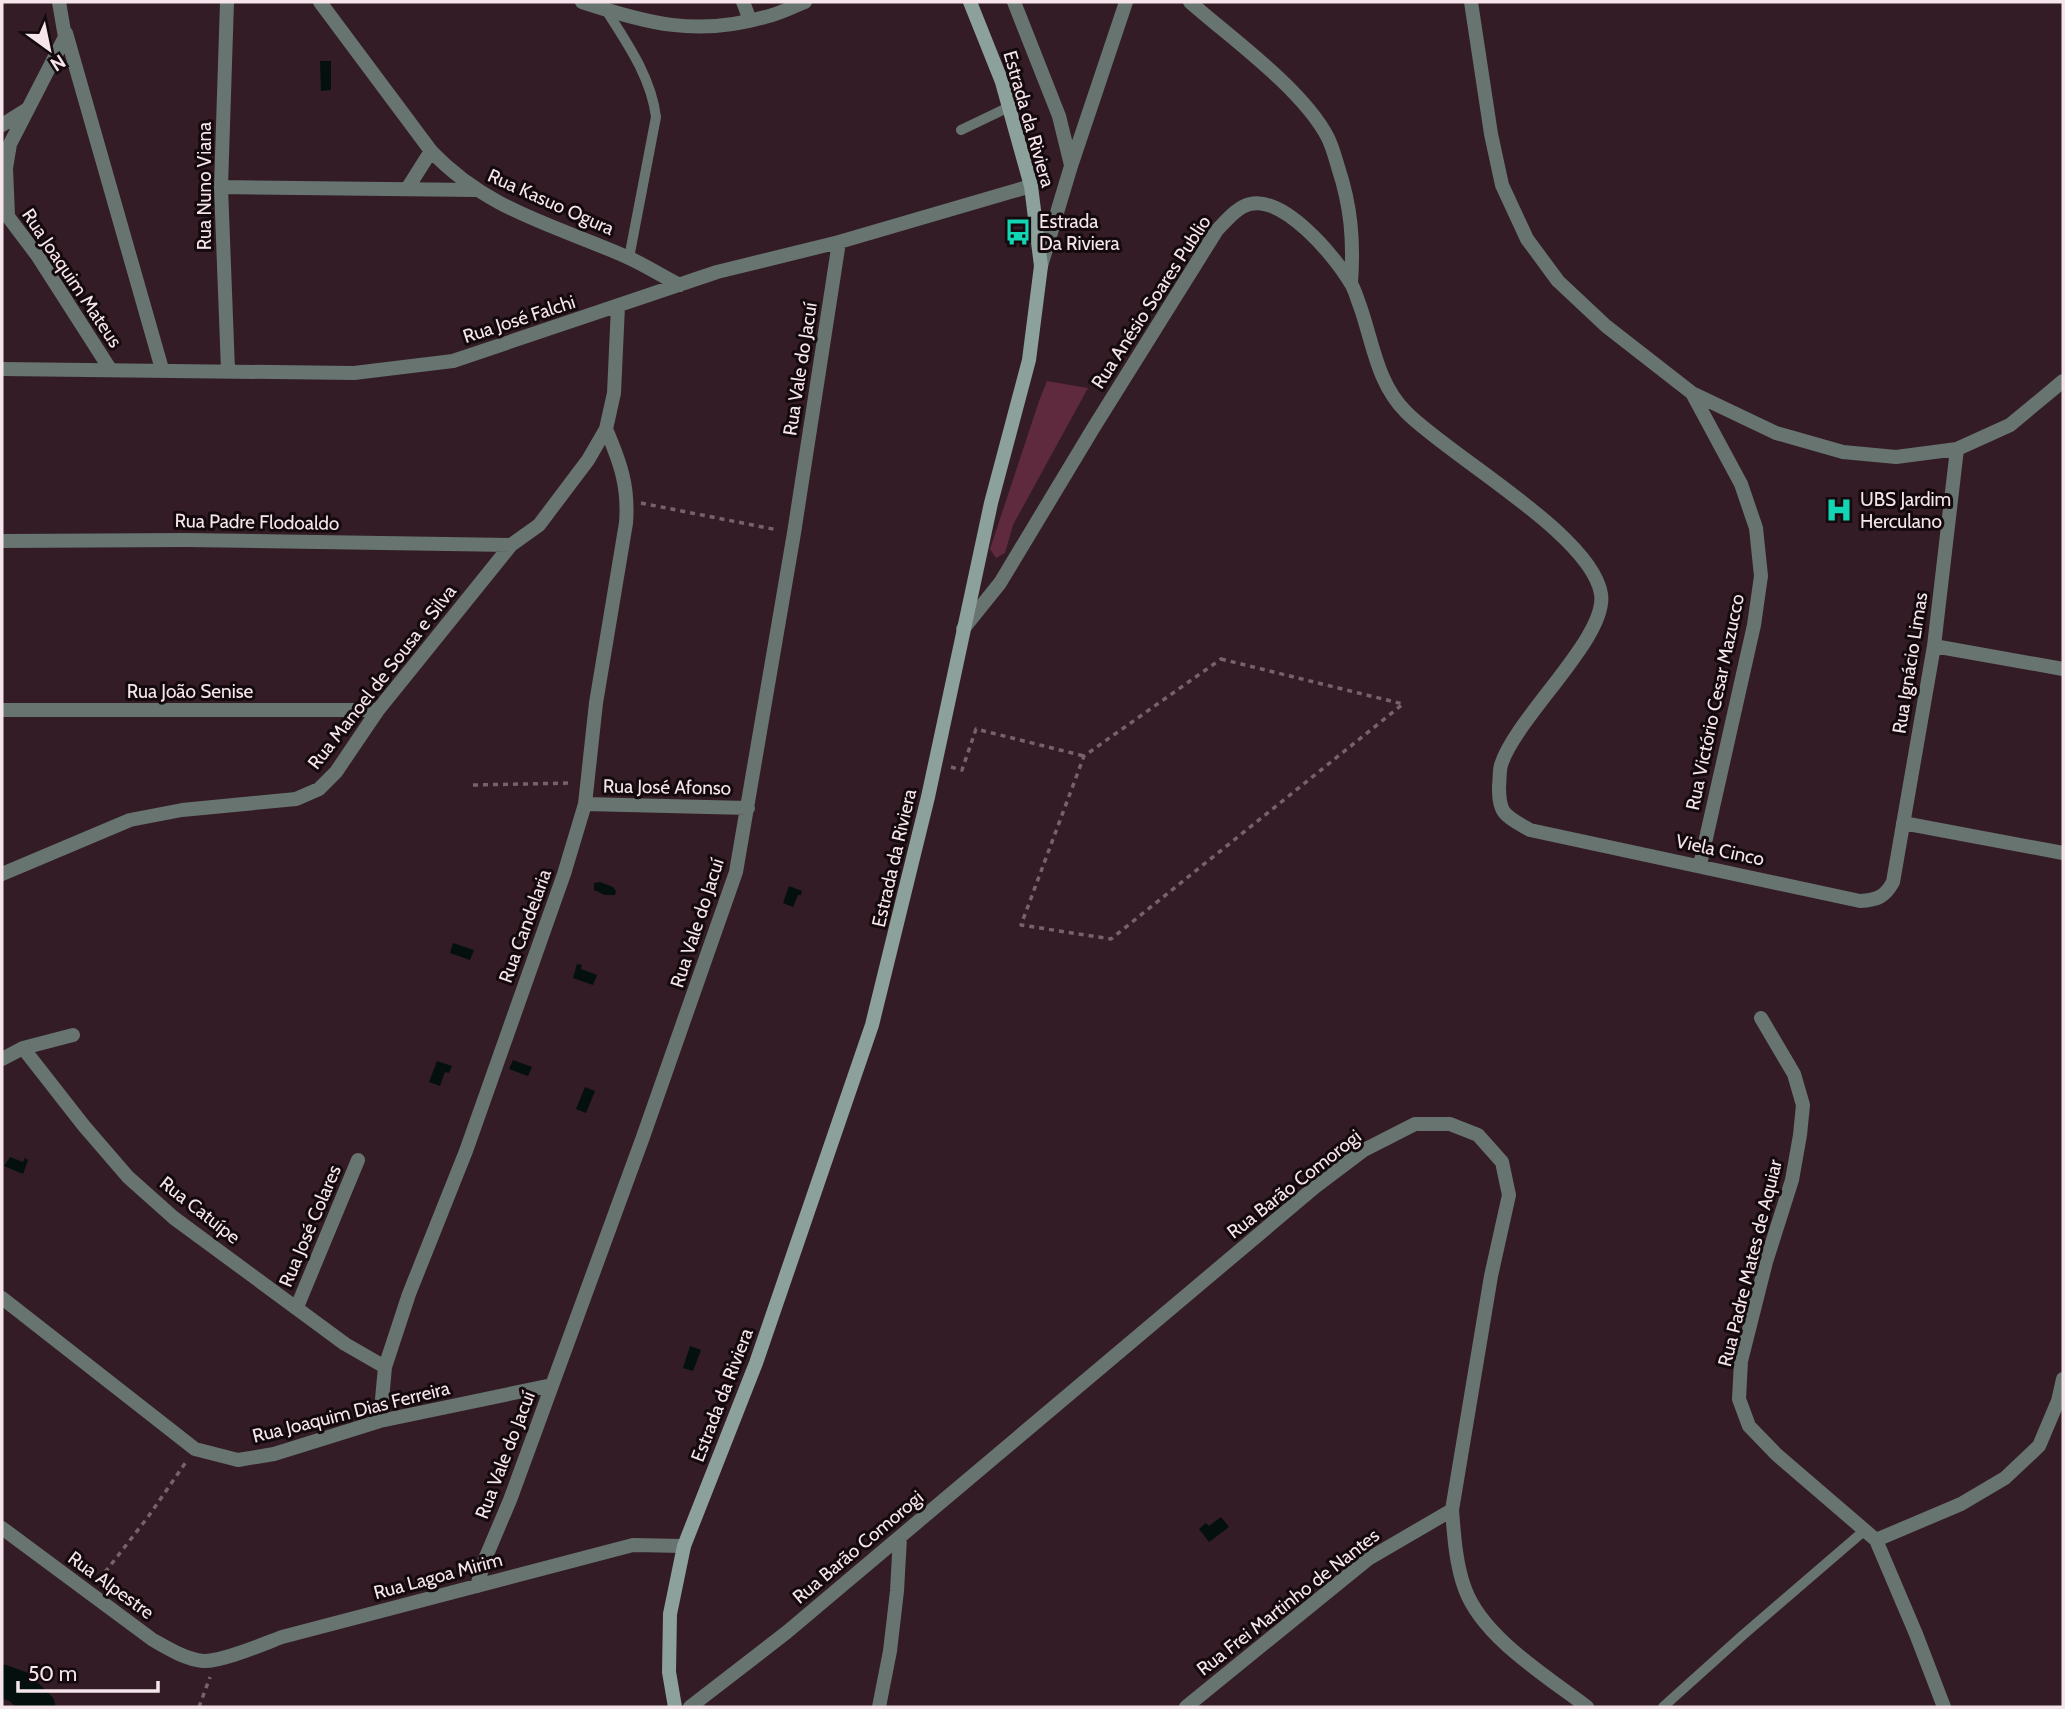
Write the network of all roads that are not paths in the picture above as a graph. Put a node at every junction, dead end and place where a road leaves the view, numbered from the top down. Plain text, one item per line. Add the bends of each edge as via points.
1 (59, 2) edge
2 (227, 2) edge
3 (320, 2) edge
4 (582, 2) edge
5 (743, 2) edge
6 (805, 2) edge
7 (970, 2) edge
8 (1014, 2) edge
9 (1126, 2) edge
10 (1190, 2) edge
11 (1471, 2) edge
12 (606, 10) junction
13 (750, 20) junction
14 (66, 33) junction
15 (1009, 107) junction
16 (27, 109) junction
17 (2, 125) edge
18 (961, 130) dead end
19 (431, 150) junction
20 (1071, 166) junction
21 (1031, 186) junction
22 (221, 187) junction
23 (407, 189) junction
24 (475, 190) junction
25 (5, 212) edge
26 (839, 242) junction
27 (629, 258) junction
28 (1041, 266) junction
29 (1351, 283) junction
30 (680, 285) junction
31 (618, 306) junction
32 (2, 369) edge
33 (110, 369) junction
34 (162, 369) junction
35 (228, 370) junction
36 (2063, 381) edge
37 (1692, 393) junction
38 (606, 429) junction
39 (1957, 449) junction
40 (2, 541) edge
41 (511, 545) junction
42 (963, 629) junction
43 (1934, 646) junction
44 (2063, 669) edge
45 (2, 710) edge
46 (378, 710) junction
47 (585, 804) junction
48 (748, 808) junction
49 (1903, 823) junction
50 (1530, 830) joint
51 (2063, 853) edge
52 (1700, 865) junction
53 (2, 874) edge
54 (1893, 882) joint
55 (1762, 1018) dead end
56 (73, 1035) dead end
57 (23, 1048) junction
58 (2, 1059) edge
59 (358, 1160) dead end
60 (2, 1298) edge
61 (296, 1307) junction
62 (385, 1367) junction
63 (2063, 1379) edge
64 (552, 1385) junction
65 (380, 1421) junction
66 (1452, 1510) junction
67 (2, 1528) edge
68 (1871, 1535) junction
69 (900, 1537) junction
70 (684, 1546) junction
71 (477, 1586) junction
72 (211, 1660) joint
73 (675, 1707) edge
74 (690, 1707) edge
75 (879, 1707) edge
76 (1186, 1707) edge
77 (1587, 1707) edge
78 (1663, 1707) edge
79 (1944, 1707) edge

1 - 14 street
2 - 22 street, Rua Nuno Viana
3 - 19 street, Rua Kasuo Ogura
4 - 12 street
5 - 13 street
6 - 13 street
7 - 15 street, Estrada da Riviera
8 - 20 street via 1059,116
9 - 20 street
10 - 29 street via 1287,87 1328,138 1348,198
11 - 37 street via 1502,185 1527,239 1558,281 1625,342
12 - 13 street via 678,27
12 - 27 lane via 649,86 656,117
14 - 16 street
14 - 34 street
15 - 18 lane
15 - 21 street, Estrada da Riviera
16 - 17 street
16 - 25 street via 7,158
19 - 23 street
19 - 24 street, Rua Kasuo Ogura
20 - 28 street
21 - 26 street, Rua José Falchi
21 - 28 street, Estrada da Riviera
22 - 23 street
22 - 35 street, Rua Nuno Viana
23 - 24 street
24 - 27 street, Rua Kasuo Ogura
25 - 33 street, Rua Joaquim Mateus
26 - 30 street, Rua José Falchi
26 - 48 street, Rua Vale do Jacuí
27 - 30 street, Rua Kasuo Ogura
28 - 42 street, Estrada da Riviera via 1029,360
29 - 42 street, Rua Anésio Soares Publio via 1293,218 1268,204 1249,204 1232,215 1203,252 1000,583
29 - 50 street, Rua Anésio Soares Publio via 1376,362 1404,411 1561,536 1591,568 1601,594 1600,612 1587,639 1522,725 1501,766 1499,796 1504,812
30 - 31 street, Rua José Falchi
31 - 35 street, Rua José Falchi via 442,363 354,373
31 - 38 street, Rua Manoel de Sousa e Silva via 614,393
32 - 33 street, Rua José Falchi
33 - 34 street, Rua José Falchi
34 - 35 street, Rua José Falchi
36 - 39 street via 2010,425
37 - 39 street via 1776,433 1843,452 1896,457
37 - 52 street, Rua Victório Cesar Mazucco via 1741,484 1756,528 1761,576
38 - 41 street, Rua Manoel de Sousa e Silva via 539,525
38 - 47 street, Rua Candelaria via 623,469 628,501
39 - 43 street, Rua Ignácio Limas
40 - 41 street, Rua Padre Flodoaldo
41 - 46 street, Rua Manoel de Sousa e Silva
42 - 70 street, Estrada da Riviera via 925,810 872,1025 756,1363
43 - 44 street
43 - 49 street, Rua Ignácio Limas
45 - 46 street, Rua João Senise
46 - 53 street, Rua Manoel de Sousa e Silva via 319,789 296,799 130,820
47 - 48 street, Rua José Afonso
47 - 62 street, Rua Candelaria via 466,1150
48 - 64 street, Rua Vale do Jacuí via 736,872
49 - 51 street
49 - 54 street, Rua Ignácio Limas
50 - 52 street, Viela Cinco
52 - 54 street, Viela Cinco via 1860,901 1887,894
55 - 68 street, Rua Padre Mates de Aquiar via 1794,1074 1803,1105 1792,1180 1741,1361 1739,1399 1749,1426 1776,1454
56 - 57 street
57 - 58 street
57 - 61 street, Rua Catuípe via 128,1177 174,1218
59 - 61 street, Rua José Colares
60 - 65 street, Rua Joaquim Dias Ferreira via 195,1449 239,1460 274,1454
61 - 62 street, Rua Catuípe
62 - 65 street, Rua Candelaria
63 - 68 street via 2039,1446 2005,1478 1961,1504
64 - 65 street, Rua Joaquim Dias Ferreira
64 - 71 street, Rua Vale do Jacuí
66 - 69 street, Rua Barão Comorogi via 1509,1195 1502,1162 1478,1135 1450,1125 1415,1124 1364,1150 1315,1187
66 - 76 street, Rua Frei Martinho de Nantes via 1368,1559
66 - 77 street, Rua Barão Comorogi via 1465,1590 1485,1624
67 - 72 street, Rua Alpestre via 164,1647
68 - 78 lane via 1743,1635
68 - 79 street, Rua Padre Mates de Aquiar
69 - 74 street, Rua Barão Comorogi
69 - 75 street via 890,1651
70 - 71 street, Rua Lagoa Mirim via 632,1545
70 - 73 street, Estrada da Riviera via 670,1614 669,1672
71 - 72 street, Rua Lagoa Mirim

